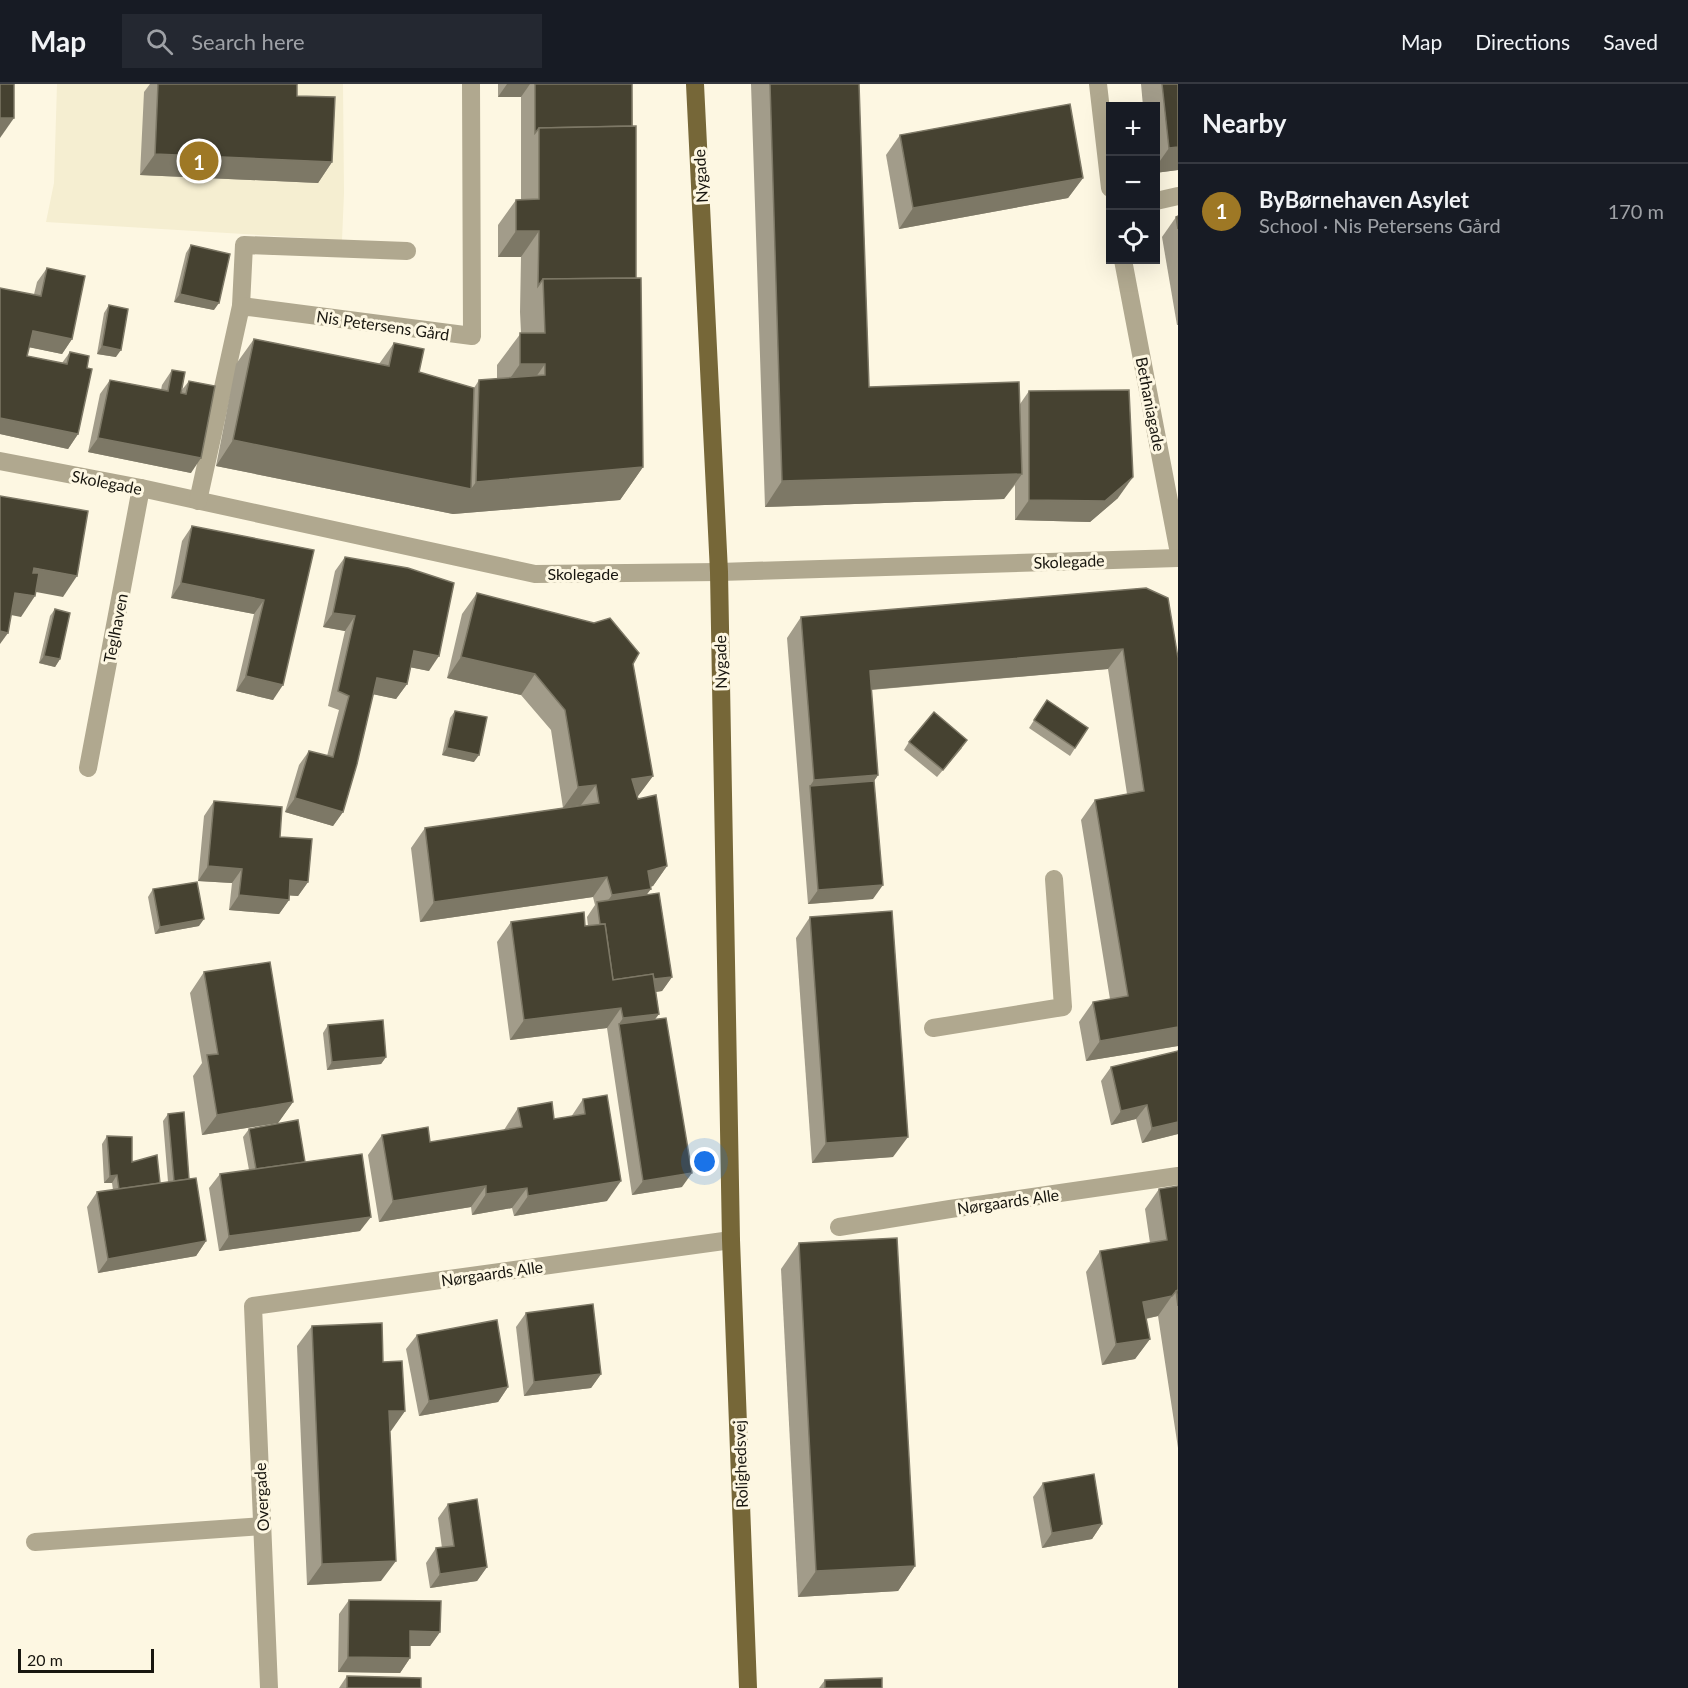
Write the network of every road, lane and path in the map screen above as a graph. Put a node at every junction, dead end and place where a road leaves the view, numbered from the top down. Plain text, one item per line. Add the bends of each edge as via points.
1 (471, 84) edge
2 (695, 84) edge
3 (1098, 84) edge
4 (1106, 156) edge
5 (1178, 196) edge
6 (1160, 200) edge
7 (407, 251) dead end
8 (1124, 264) edge
9 (242, 306) junction
10 (0, 461) edge
11 (141, 489) junction
12 (198, 501) junction
13 (1178, 548) edge
14 (1178, 558) edge
15 (719, 572) junction
16 (88, 768) dead end
17 (1054, 879) dead end
18 (933, 1028) dead end
19 (1178, 1176) edge
20 (839, 1227) dead end
21 (731, 1240) junction
22 (253, 1306) joint
23 (262, 1526) junction
24 (35, 1542) dead end
25 (269, 1688) edge
26 (748, 1688) edge

1 - 9 street, Nis Petersens Gård via 472,336
2 - 15 main road, Nygade
3 - 4 street
5 - 6 street
7 - 9 street via 244,245
8 - 13 street, Bethaniagade
9 - 12 street
10 - 11 street, Skolegade
11 - 12 street, Skolegade
11 - 16 street, Teglhaven
12 - 15 street, Skolegade via 535,574
14 - 15 street, Skolegade
15 - 21 main road, Nygade
17 - 18 street via 1063,1007
19 - 20 street, Nørgaards Alle
21 - 22 street, Nørgaards Alle
21 - 26 main road, Rolighedsvej
22 - 23 street, Overgade
23 - 24 street
23 - 25 street, Overgade

